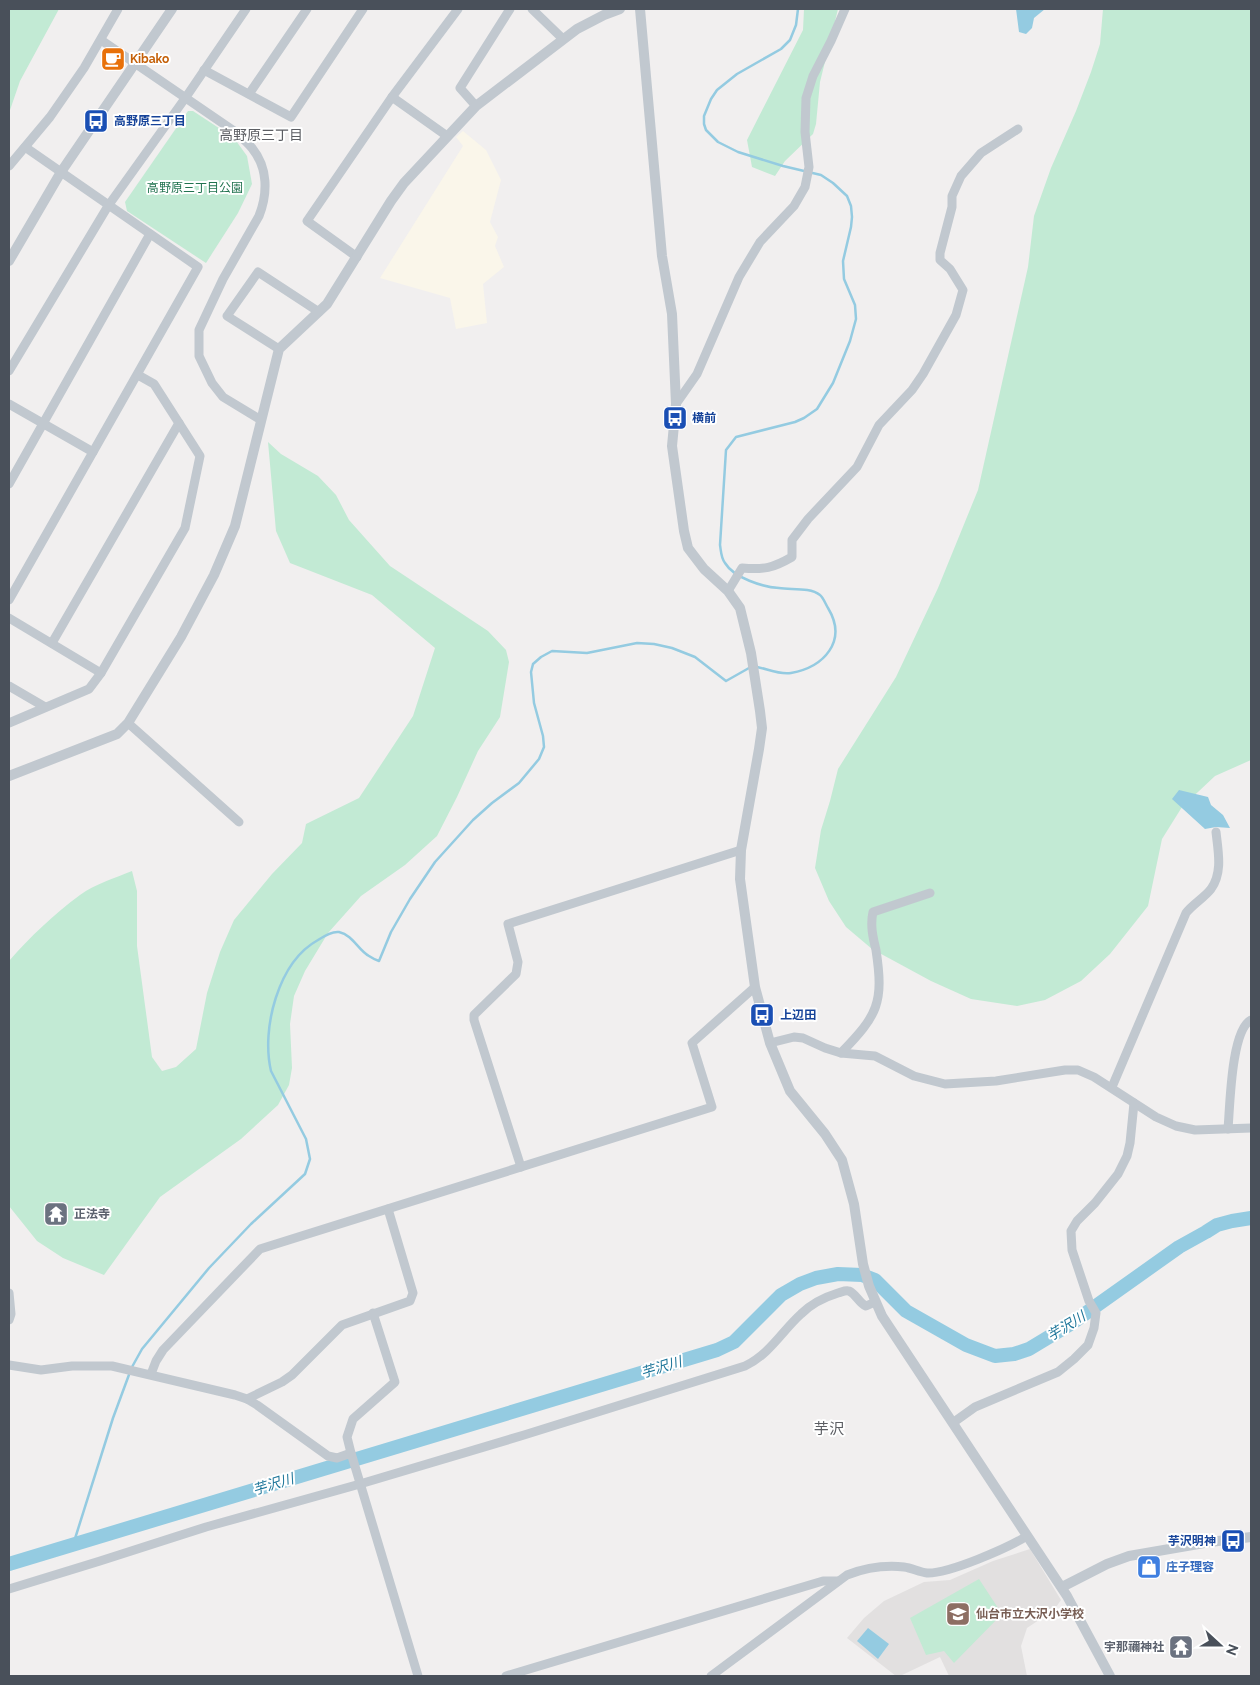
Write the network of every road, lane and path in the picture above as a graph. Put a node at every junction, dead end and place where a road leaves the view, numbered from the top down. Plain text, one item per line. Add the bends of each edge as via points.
1 (118, 9) edge
2 (172, 9) edge
3 (246, 9) edge
4 (308, 9) edge
5 (363, 9) edge
6 (458, 9) edge
7 (510, 9) edge
8 (532, 9) edge
9 (620, 9) edge
10 (640, 9) edge
11 (845, 9) edge
12 (563, 39) junction
13 (100, 40) junction
14 (134, 63) junction
15 (204, 70) junction
16 (249, 94) junction
17 (392, 97) junction
18 (186, 98) junction
19 (476, 106) junction
20 (1018, 129) dead end
21 (447, 136) junction
22 (25, 147) junction
23 (9, 166) edge
24 (61, 172) junction
25 (108, 206) junction
26 (150, 234) junction
27 (357, 257) junction
28 (9, 260) edge
29 (319, 312) junction
30 (279, 349) junction
31 (9, 371) edge
32 (138, 375) junction
33 (9, 404) edge
34 (676, 404) junction
35 (261, 420) junction
36 (43, 422) junction
37 (179, 423) junction
38 (93, 452) junction
39 (9, 484) edge
40 (731, 587) junction
41 (9, 600) edge
42 (9, 618) edge
43 (52, 643) junction
44 (101, 673) junction
45 (9, 686) edge
46 (45, 706) junction
47 (9, 723) edge
48 (128, 723) junction
49 (9, 776) edge
50 (239, 822) dead end
51 (1216, 832) dead end
52 (742, 850) junction
53 (930, 893) dead end
54 (755, 987) junction
55 (1251, 1020) edge
56 (770, 1043) junction
57 (842, 1053) junction
58 (1112, 1087) junction
59 (1134, 1102) junction
60 (1251, 1128) edge
61 (1228, 1129) junction
62 (521, 1167) junction
63 (388, 1209) junction
64 (9, 1294) edge
65 (875, 1302) junction
66 (373, 1313) junction
67 (9, 1320) edge
68 (9, 1366) edge
69 (150, 1374) junction
70 (247, 1399) junction
71 (954, 1422) junction
72 (351, 1455) junction
73 (360, 1482) junction
74 (1027, 1536) junction
75 (1251, 1537) edge
76 (838, 1581) junction
77 (1062, 1587) junction
78 (9, 1588) edge
79 (418, 1676) edge
80 (506, 1676) edge
81 (712, 1676) edge
82 (1110, 1676) edge

1 - 13 street
2 - 14 street
3 - 15 street
4 - 16 street
5 - 16 street via 291,117
6 - 17 street
7 - 19 street via 460,88
8 - 12 street
9 - 12 street
10 - 34 street via 662,256 672,314
11 - 34 street via 806,98 809,172 805,187 794,206 760,242 739,277 697,374
12 - 19 street
13 - 14 street
13 - 22 street via 50,117
14 - 18 street
14 - 24 street
15 - 16 street
15 - 18 street
17 - 21 street
17 - 27 street via 308,221
18 - 25 street
18 - 35 street via 234,131 252,148 264,170 266,186 259,216 223,279 199,330 199,356 212,383 223,397
19 - 21 street
20 - 40 street via 981,153 961,176 952,196 940,260 963,290 956,316 923,374 879,424 857,467 792,540 792,557 761,570 742,568
21 - 27 street via 404,183
22 - 23 street
22 - 24 street
24 - 25 street
24 - 28 street
25 - 26 street
25 - 31 street
26 - 32 street via 198,267
26 - 36 street
27 - 29 street
29 - 30 street
29 - 30 street via 258,272 227,316
30 - 35 street
32 - 37 street via 154,384
32 - 38 street
33 - 36 street
34 - 40 street via 672,446 688,548 704,569
35 - 48 street via 235,526 214,575 181,637
36 - 38 street
36 - 39 street
37 - 43 street
37 - 44 street via 200,456 185,528
38 - 41 street
40 - 52 street via 740,608 752,662 762,728
42 - 43 street
43 - 44 street
44 - 46 street via 89,690
45 - 46 street
46 - 47 street
48 - 49 street via 117,734
48 - 50 street
51 - 58 street via 1219,869 1215,881 1186,913
52 - 54 street via 740,879
52 - 62 street via 508,924 518,962 516,974 474,1015 474,1020
53 - 57 street via 873,912 871,924 877,957 878,1001 874,1014
54 - 56 street
54 - 62 street via 692,1043 712,1107
55 - 61 street via 1242,1029 1237,1046
56 - 57 street via 794,1037
56 - 65 street via 790,1091 842,1160 849,1179 864,1267
57 - 58 street via 875,1056 914,1076 945,1084 996,1081 1072,1070 1085,1072
58 - 59 street
59 - 61 street via 1181,1128
59 - 71 street via 1130,1143 1118,1174 1076,1221 1071,1231 1072,1250 1096,1313 1088,1345 1058,1372 975,1407
60 - 61 street
62 - 63 street
63 - 66 street via 412,1297 410,1301
63 - 69 street via 260,1250 163,1350
64 - 67 street
65 - 71 street
65 - 73 street via 863,1305 846,1290 806,1310 773,1346 745,1366
66 - 70 street via 342,1325 292,1375
66 - 72 street via 395,1382 353,1419 347,1437
68 - 69 street via 41,1370 112,1366
69 - 70 street
70 - 72 street via 328,1456
71 - 74 street
72 - 73 street
73 - 78 street
73 - 79 street
74 - 76 street via 949,1570 926,1572 904,1567 871,1568 859,1570
74 - 77 street
75 - 77 street via 1129,1556
76 - 80 street via 822,1581
76 - 81 street
77 - 82 street

